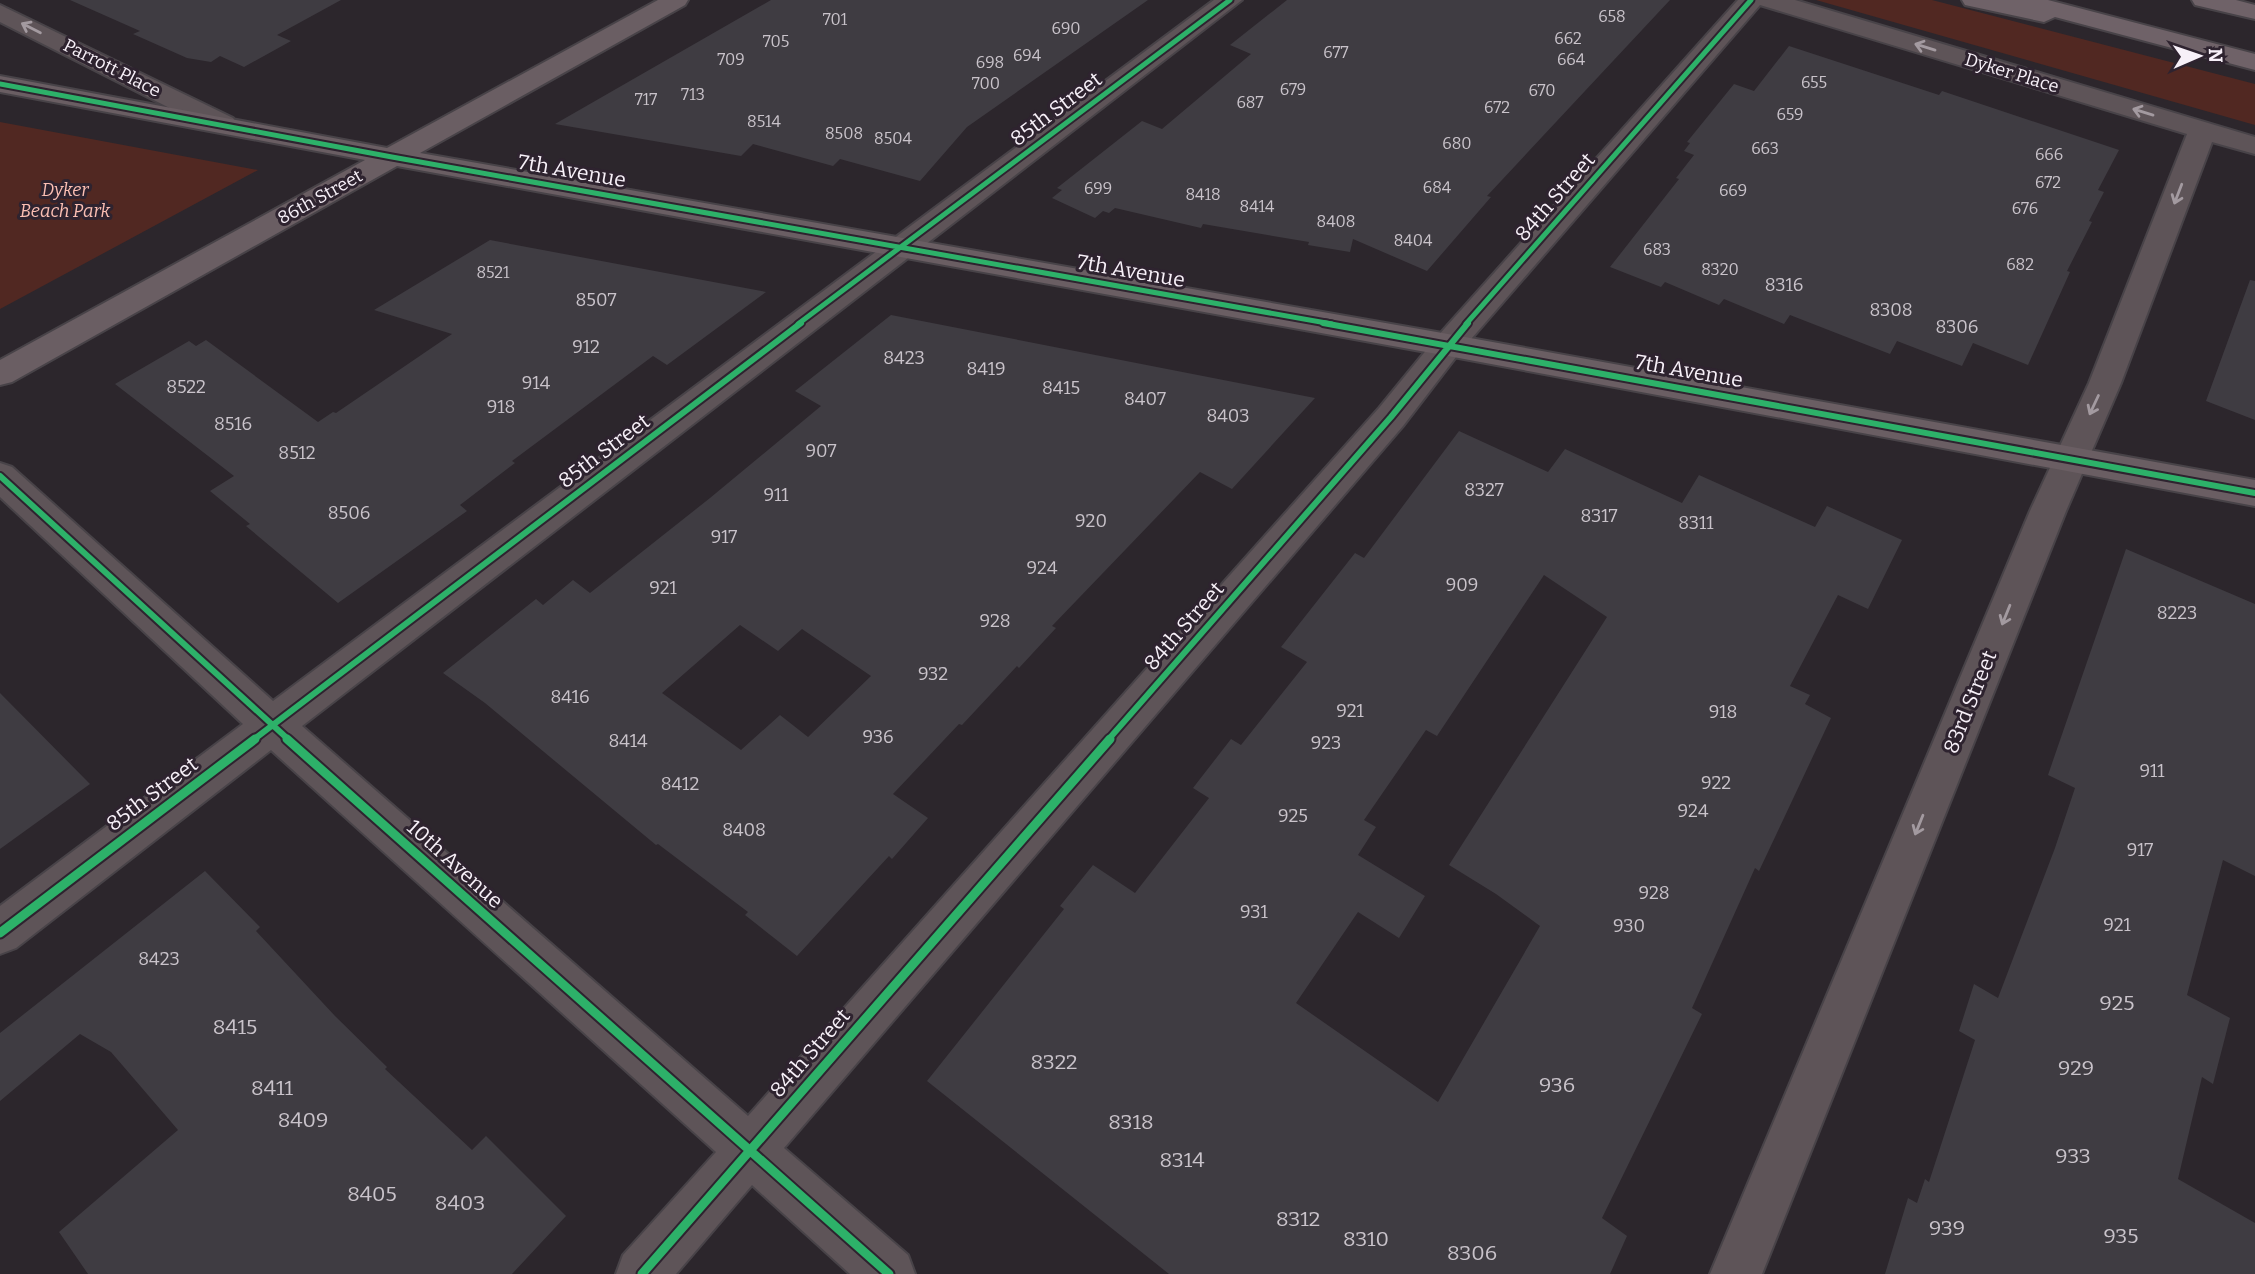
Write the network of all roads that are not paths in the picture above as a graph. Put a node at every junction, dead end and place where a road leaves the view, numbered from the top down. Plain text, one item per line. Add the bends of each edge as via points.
1 (676, 0) edge
2 (1230, 0) edge
3 (1751, 0) edge
4 (1769, 0) edge
5 (1974, 0) edge
6 (2019, 0) edge
7 (2044, 0) edge
8 (2204, 0) edge
9 (0, 12) edge
10 (2255, 12) edge
11 (2109, 24) junction
12 (2255, 62) edge
13 (0, 84) edge
14 (223, 124) junction
15 (2203, 130) junction
16 (2255, 146) edge
17 (392, 157) junction
18 (901, 247) junction
19 (1448, 345) junction
20 (0, 374) edge
21 (2070, 460) junction
22 (0, 476) edge
23 (2255, 493) edge
24 (272, 725) junction
25 (0, 933) edge
26 (749, 1150) junction
27 (642, 1274) edge
28 (889, 1274) edge
29 (1736, 1274) edge

1 - 17 main road, 86th Street
2 - 18 street, 85th Street
3 - 19 street, 84th Street
15 -> 4 street, Dyker Place
5 - 11 highway
6 - 11 highway
7 - 11 highway
8 - 10 highway
14 -> 9 street, Parrott Place
11 - 12 highway
13 - 14 main road, 7th Avenue
14 - 17 main road, 7th Avenue
15 - 16 street, Dyker Place
15 -> 21 street, 83rd Street via 2105,383
17 - 18 main road, 7th Avenue
17 - 20 main road, 86th Street
18 - 19 main road, 7th Avenue
18 - 24 street, 85th Street
19 - 21 main road, 7th Avenue
19 - 26 street, 84th Street via 1391,417
21 - 23 main road, 7th Avenue
21 -> 29 street, 83rd Street
22 - 24 street, 10th Avenue
24 - 25 street, 85th Street
24 - 26 street, 10th Avenue
26 - 27 street, 84th Street
26 - 28 street, 10th Avenue

